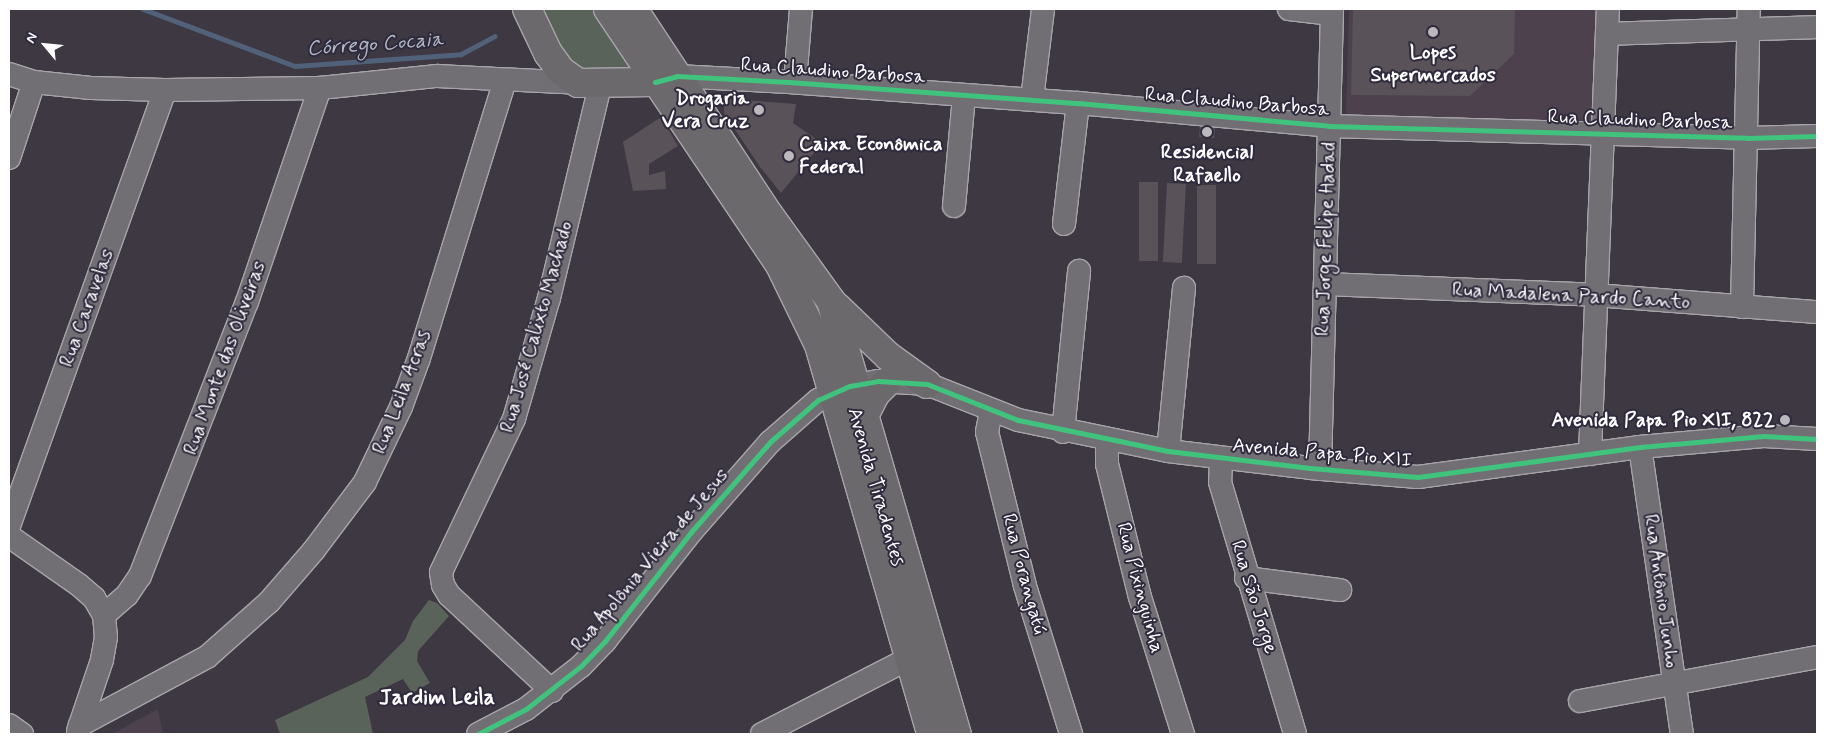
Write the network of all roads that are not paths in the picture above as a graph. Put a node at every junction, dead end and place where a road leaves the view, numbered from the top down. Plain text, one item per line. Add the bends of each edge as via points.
1 (527, 9) edge
2 (608, 9) edge
3 (633, 9) edge
4 (802, 9) edge
5 (1043, 9) edge
6 (1289, 9) edge
7 (1608, 9) edge
8 (1749, 9) edge
9 (1332, 11) edge
10 (1817, 27) edge
11 (1748, 31) junction
12 (1608, 34) junction
13 (548, 53) junction
14 (9, 74) edge
15 (666, 79) junction
16 (504, 81) junction
17 (34, 82) junction
18 (794, 82) junction
19 (589, 84) junction
20 (320, 88) junction
21 (165, 90) junction
22 (964, 96) junction
23 (1032, 99) junction
24 (1078, 103) junction
25 (1329, 126) junction
26 (1603, 134) junction
27 (1817, 136) edge
28 (1747, 138) junction
29 (9, 158) edge
30 (954, 206) dead end
31 (1064, 224) dead end
32 (1079, 271) dead end
33 (1325, 284) junction
34 (1184, 288) dead end
35 (1595, 295) junction
36 (831, 300) junction
37 (1742, 307) junction
38 (1817, 312) edge
39 (887, 382) junction
40 (927, 384) junction
41 (845, 388) junction
42 (991, 411) junction
43 (864, 413) junction
44 (1063, 432) junction
45 (1817, 439) edge
46 (1107, 440) junction
47 (1640, 447) junction
48 (851, 448) junction
49 (1168, 451) junction
50 (1590, 454) junction
51 (1221, 459) junction
52 (1320, 469) junction
53 (9, 526) edge
54 (9, 536) edge
55 (1246, 578) junction
56 (1340, 590) dead end
57 (104, 615) junction
58 (1817, 657) edge
59 (908, 659) junction
60 (1674, 681) junction
61 (552, 691) junction
62 (1580, 701) dead end
63 (9, 726) edge
64 (78, 730) edge
65 (22, 734) edge
66 (478, 734) edge
67 (762, 734) edge
68 (931, 734) edge
69 (958, 734) edge
70 (1071, 734) edge
71 (1183, 734) edge
72 (1296, 734) edge
73 (1682, 734) edge

1 - 13 main road
2 - 15 main road, Avenida Tiradentes
3 - 15 main road, Avenida Tiradentes
4 - 18 street
5 - 23 street
6 - 9 street
7 - 12 street
8 - 11 street
9 - 25 street, Rua Jorge Felipe Hadad
10 - 11 street
11 - 12 street
11 - 28 street
12 - 26 street
13 - 16 street via 540,63
13 - 19 main road via 561,71
14 - 17 street
15 - 18 street, Rua Claudino Barbosa
15 - 19 main road
15 - 36 main road, Avenida Tiradentes
15 - 41 main road, Avenida Tiradentes via 780,265 819,345
16 - 19 street
16 - 20 street via 437,76
16 - 64 street, Rua Leila Acras via 419,358 401,407 365,482 314,550 269,602 207,657
17 - 21 street via 91,88
17 - 29 street
18 - 22 street, Rua Claudino Barbosa
19 - 61 street, Rua José Calixto Machado via 548,298 514,419 442,572 443,585 450,595
20 - 21 street
20 - 57 street, Rua Monte das Oliveiras via 247,302 140,576 128,595
21 - 53 street, Rua Caravelas
22 - 23 street, Rua Claudino Barbosa
22 - 30 street
23 - 24 street, Rua Claudino Barbosa
24 - 25 street, Rua Claudino Barbosa
24 - 31 street
25 - 26 street, Rua Claudino Barbosa
25 - 33 street, Rua Jorge Felipe Hadad
26 - 28 street, Rua Claudino Barbosa
26 - 35 street
27 - 28 street, Rua Claudino Barbosa
28 - 37 street
32 - 44 street
33 - 35 street, Rua Madalena Pardo Canto
33 - 52 street, Rua Jorge Felipe Hadad
34 - 49 street
35 - 37 street, Rua Madalena Pardo Canto
35 - 50 street
36 - 40 main road via 866,338
36 - 41 main road, Avenida Tiradentes
37 - 38 street, Rua Madalena Pardo Canto
39 - 40 street, Avenida Papa Pio XII
39 - 41 street, Avenida Papa Pio XII
39 - 43 main road
40 - 42 street, Avenida Papa Pio XII
41 - 43 main road, Avenida Tiradentes
41 - 48 main road, Avenida Tiradentes
41 - 61 street, Rua Apolônia Vieira de Jesus via 802,412 770,442 691,532 605,641
42 - 44 street, Avenida Papa Pio XII
42 - 70 street, Rua Porangatú via 987,432 996,470 1025,586
43 - 48 main road
43 - 69 main road, Avenida Tiradentes
44 - 46 street, Avenida Papa Pio XII
45 - 47 street, Avenida Papa Pio XII via 1764,436
46 - 49 street, Avenida Papa Pio XII
46 - 71 street, Rua Pixinguinha via 1107,464 1140,596
47 - 50 street, Avenida Papa Pio XII
47 - 60 street, Rua Antônio Junho
48 - 59 main road, Avenida Tiradentes
49 - 51 street, Avenida Papa Pio XII
50 - 52 street, Avenida Papa Pio XII via 1418,477
51 - 52 street, Avenida Papa Pio XII
51 - 55 street, Rua São Jorge via 1220,482
54 - 57 street via 79,585 94,598
55 - 56 street
55 - 72 street, Rua São Jorge
57 - 64 street via 106,637 102,660
58 - 60 street
59 - 67 street
59 - 68 main road, Avenida Tiradentes
60 - 62 street
60 - 73 street, Rua Antônio Junho
61 - 66 street, Rua Apolônia Vieira de Jesus via 526,710
63 - 65 street

